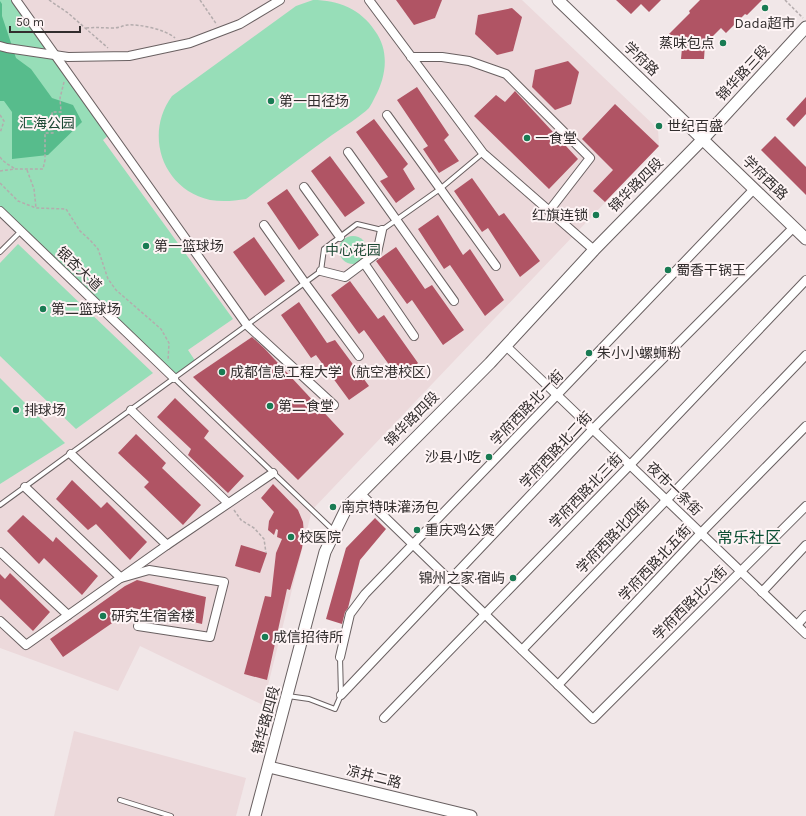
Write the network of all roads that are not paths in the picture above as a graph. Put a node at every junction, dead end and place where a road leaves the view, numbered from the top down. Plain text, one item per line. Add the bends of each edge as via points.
1 (16, 0) edge
2 (280, 0) edge
3 (369, 0) edge
4 (558, 0) edge
5 (806, 27) edge
6 (0, 46) edge
7 (56, 55) junction
8 (411, 57) junction
9 (387, 115) dead end
10 (703, 139) junction
11 (348, 152) dead end
12 (483, 153) junction
13 (304, 188) dead end
14 (440, 189) junction
15 (754, 189) junction
16 (0, 211) edge
17 (549, 211) junction
18 (396, 220) junction
19 (264, 225) dead end
20 (794, 227) junction
21 (382, 230) junction
22 (21, 231) junction
23 (340, 237) junction
24 (806, 239) edge
25 (594, 250) junction
26 (0, 252) edge
27 (364, 263) junction
28 (496, 266) dead end
29 (321, 271) junction
30 (806, 280) edge
31 (304, 283) junction
32 (454, 301) dead end
33 (247, 325) junction
34 (414, 336) dead end
35 (506, 346) junction
36 (806, 355) edge
37 (359, 356) dead end
38 (174, 378) junction
39 (557, 395) junction
40 (334, 405) dead end
41 (131, 410) junction
42 (806, 426) edge
43 (593, 429) junction
44 (71, 454) junction
45 (630, 465) junction
46 (273, 473) junction
47 (25, 487) junction
48 (360, 493) junction
49 (666, 499) junction
50 (228, 503) junction
51 (0, 505) edge
52 (806, 506) edge
53 (335, 532) junction
54 (701, 533) junction
55 (413, 544) junction
56 (167, 545) junction
57 (806, 545) edge
58 (0, 552) edge
59 (740, 570) junction
60 (121, 578) junction
61 (450, 581) junction
62 (762, 592) junction
63 (485, 614) junction
64 (806, 615) edge
65 (68, 616) junction
66 (0, 621) edge
67 (797, 625) junction
68 (138, 626) dead end
69 (806, 634) edge
70 (522, 650) junction
71 (340, 658) joint
72 (558, 684) junction
73 (341, 695) junction
74 (288, 696) junction
75 (384, 718) dead end
76 (269, 767) junction
77 (120, 800) dead end
78 (171, 816) edge
79 (256, 816) edge
80 (471, 816) edge

1 - 7 street
2 - 7 street via 240,24 182,45 129,56
3 - 8 street
4 - 10 main road, 学府路
5 - 10 main road, 锦华路三段
6 - 7 street
7 - 33 street
8 - 12 street
8 - 17 street via 442,57 469,61 506,74 590,158
9 - 14 street
10 - 15 main road, 学府西路
10 - 25 main road, 锦华路四段
11 - 18 street
12 - 14 lane
12 - 17 street
13 - 23 street
14 - 18 lane
14 - 28 street
15 - 20 main road, 学府西路
15 - 39 street, 学府西路北一街
16 - 22 street, 银杏大道
17 - 25 street
18 - 21 lane
18 - 32 street
19 - 31 street
20 - 24 main road, 学府西路
20 - 43 street, 学府西路北二街
21 - 23 lane via 357,224
21 - 27 street via 377,253
22 - 26 lane
22 - 38 street, 银杏大道
23 - 29 lane via 324,249
25 - 35 main road, 锦华路四段
27 - 29 street via 345,277
27 - 34 street
29 - 31 lane
30 - 45 street, 学府西路北三街
31 - 33 lane
31 - 37 street
33 - 38 lane
33 - 40 street
35 - 39 street, 夜市一条街
35 - 48 main road, 锦华路四段
36 - 49 street, 学府西路北四街
38 - 41 lane
38 - 46 lane
39 - 43 street, 夜市一条街
39 - 55 street, 学府西路北一街
41 - 44 lane
41 - 50 street
42 - 54 street, 学府西路北五街
43 - 45 street, 夜市一条街
43 - 61 street, 学府西路北二街
44 - 47 lane
44 - 56 street
45 - 49 street, 夜市一条街
45 - 63 street, 学府西路北三街
46 - 50 street
46 - 53 lane
47 - 51 lane
47 - 60 street
48 - 53 main road, 锦华路四段 via 346,507
48 - 55 street
49 - 54 street, 夜市一条街
49 - 70 street, 学府西路北四街
50 - 56 street
52 - 59 street, 学府西路北六街
53 - 74 main road, 锦华路四段 via 325,552
54 - 59 street, 夜市一条街
54 - 72 street, 学府西路北五街
55 - 61 street
55 - 71 street, 学府西路北一街 via 365,594 350,614
56 - 60 street
57 - 62 street
58 - 65 street
59 - 62 street, 夜市一条街
59 - 72 street, 学府西路北六街 via 592,719
60 - 65 street
60 - 68 street via 149,570 224,582 210,637
61 - 63 street
61 - 73 street, 学府西路北二街
62 - 67 street, 夜市一条街
63 - 70 street
63 - 75 street, 学府西路北三街
64 - 67 street
65 - 66 street via 26,645
67 - 69 street, 夜市一条街
70 - 72 street
71 - 73 lane
73 - 74 lane via 335,709 309,699
74 - 76 main road, 锦华路四段
76 - 79 main road, 锦华路四段
76 - 80 main road, 凉井二路
77 - 78 lane

